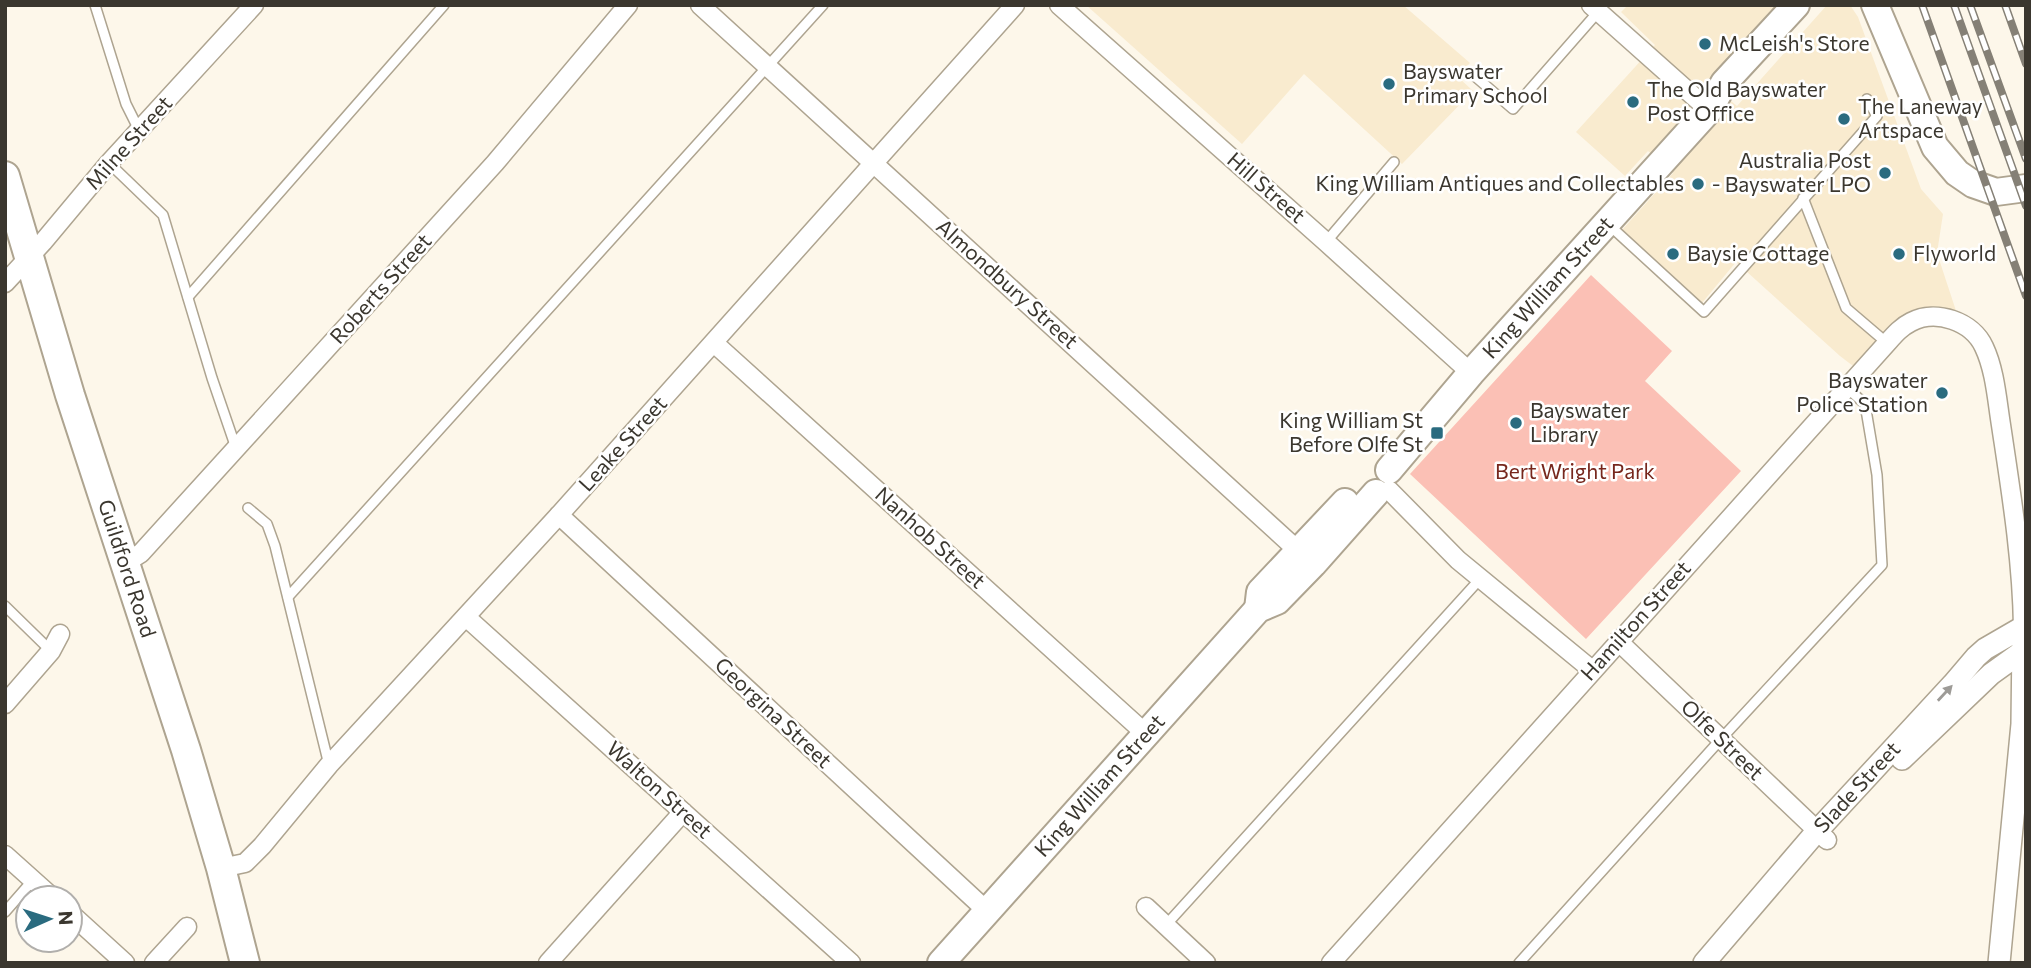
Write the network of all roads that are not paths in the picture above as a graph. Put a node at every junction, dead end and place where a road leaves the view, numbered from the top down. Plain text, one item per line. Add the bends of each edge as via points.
1 (95, 5) edge
2 (254, 5) edge
3 (444, 5) edge
4 (628, 5) edge
5 (700, 5) edge
6 (823, 5) edge
7 (1016, 5) edge
8 (1059, 5) edge
9 (1796, 5) edge
10 (1814, 5) edge
11 (1875, 5) edge
12 (1595, 8) edge
13 (769, 67) junction
14 (1470, 72) dead end
15 (1867, 99) dead end
16 (1709, 110) junction
17 (139, 130) junction
18 (874, 162) junction
19 (1394, 162) dead end
20 (109, 163) junction
21 (5, 176) edge
22 (2026, 188) edge
23 (1803, 198) junction
24 (1607, 224) junction
25 (1326, 242) junction
26 (29, 258) junction
27 (5, 283) edge
28 (188, 297) junction
29 (714, 343) junction
30 (1887, 343) junction
31 (1471, 373) junction
32 (1847, 388) junction
33 (237, 449) junction
34 (1380, 483) junction
35 (248, 508) dead end
36 (559, 515) junction
37 (1306, 558) junction
38 (125, 564) junction
39 (1480, 579) junction
40 (288, 597) junction
41 (5, 606) edge
42 (466, 617) junction
43 (2023, 627) junction
44 (60, 634) dead end
45 (1618, 641) junction
46 (51, 651) junction
47 (2023, 651) junction
48 (1592, 670) junction
49 (5, 704) edge
50 (1146, 734) junction
51 (1721, 739) junction
52 (329, 765) junction
53 (683, 812) junction
54 (1822, 835) junction
55 (5, 855) edge
56 (220, 868) junction
57 (33, 880) junction
58 (37, 884) edge
59 (1146, 907) dead end
60 (987, 911) junction
61 (5, 912) edge
62 (1166, 925) junction
63 (84, 926) edge
64 (187, 928) dead end
65 (125, 963) edge
66 (154, 963) edge
67 (245, 963) edge
68 (548, 963) edge
69 (851, 963) edge
70 (941, 963) edge
71 (1206, 963) edge
72 (1331, 963) edge
73 (1519, 963) edge
74 (1704, 963) edge
75 (1719, 963) edge
76 (1999, 963) edge

1 - 17 lane via 126,104
2 - 17 street, Milne Street
3 - 28 lane
4 - 33 street, Roberts Street via 495,163
5 - 13 street, Almondbury Street
6 - 13 lane
7 - 18 street, Leake Street
8 - 25 street, Hill Street
9 - 16 main road, King William Street via 1724,83
10 - 16 main road, King William Street via 1735,93
11 - 22 main road via 1942,156 1973,184 1996,192
12 - 14 lane via 1513,109
12 - 16 street
13 - 18 street, Almondbury Street
13 - 40 lane
15 - 23 lane via 1877,116
16 - 24 main road, King William Street
17 - 20 street, Milne Street
18 - 29 street, Leake Street
18 - 37 street, Almondbury Street
19 - 25 lane
20 - 26 street, Milne Street
20 - 28 lane via 163,215
21 - 26 highway, Guildford Road
23 - 24 lane via 1704,312
23 - 30 lane via 1846,308
24 - 31 main road, King William Street
25 - 31 street, Hill Street
26 - 27 street, Milne Street
26 - 38 highway, Guildford Road
28 - 33 lane
29 - 36 street, Leake Street
29 - 50 street, Nanhob Street
30 - 32 street, Hamilton Street
30 - 43 street, Hamilton Street via 1914,320 1933,317 1950,318 1969,328 1984,346 2011,492
31 - 34 main road, King William Street
32 - 45 street, Hamilton Street
32 - 51 lane via 1865,404 1877,475 1882,565
33 - 38 street, Roberts Street via 141,553
34 - 37 main road, King William Street
34 - 39 street
35 - 40 lane via 267,524
36 - 42 street, Leake Street
36 - 60 street, Georgina Street
37 - 50 main road, King William Street via 1277,601 1258,609
38 - 56 highway, Guildford Road
39 - 48 street
39 - 62 lane
40 - 52 lane
41 - 46 lane
42 - 52 street, Leake Street
42 - 53 street, Walton Street
43 - 47 street
54 -> 43 street, Slade Street via 1976,657
44 - 46 street
45 - 48 street, Hamilton Street
45 - 51 street, Olfe Street
46 - 49 street
47 - 54 street, Slade Street via 1992,674
47 - 76 street via 2022,724
48 - 72 street, Hamilton Street
50 - 60 main road, King William Street
51 - 54 street, Olfe Street
51 - 73 lane
52 - 56 street, Leake Street via 245,863
53 - 68 street
53 - 69 street, Walton Street
54 - 74 street, Slade Street
54 - 75 street, Slade Street
55 - 57 street
56 - 67 highway, Guildford Road
57 - 58 street
57 - 61 lane
59 - 62 street
60 - 70 main road, King William Street
62 - 71 street
63 - 65 street
64 - 66 street

